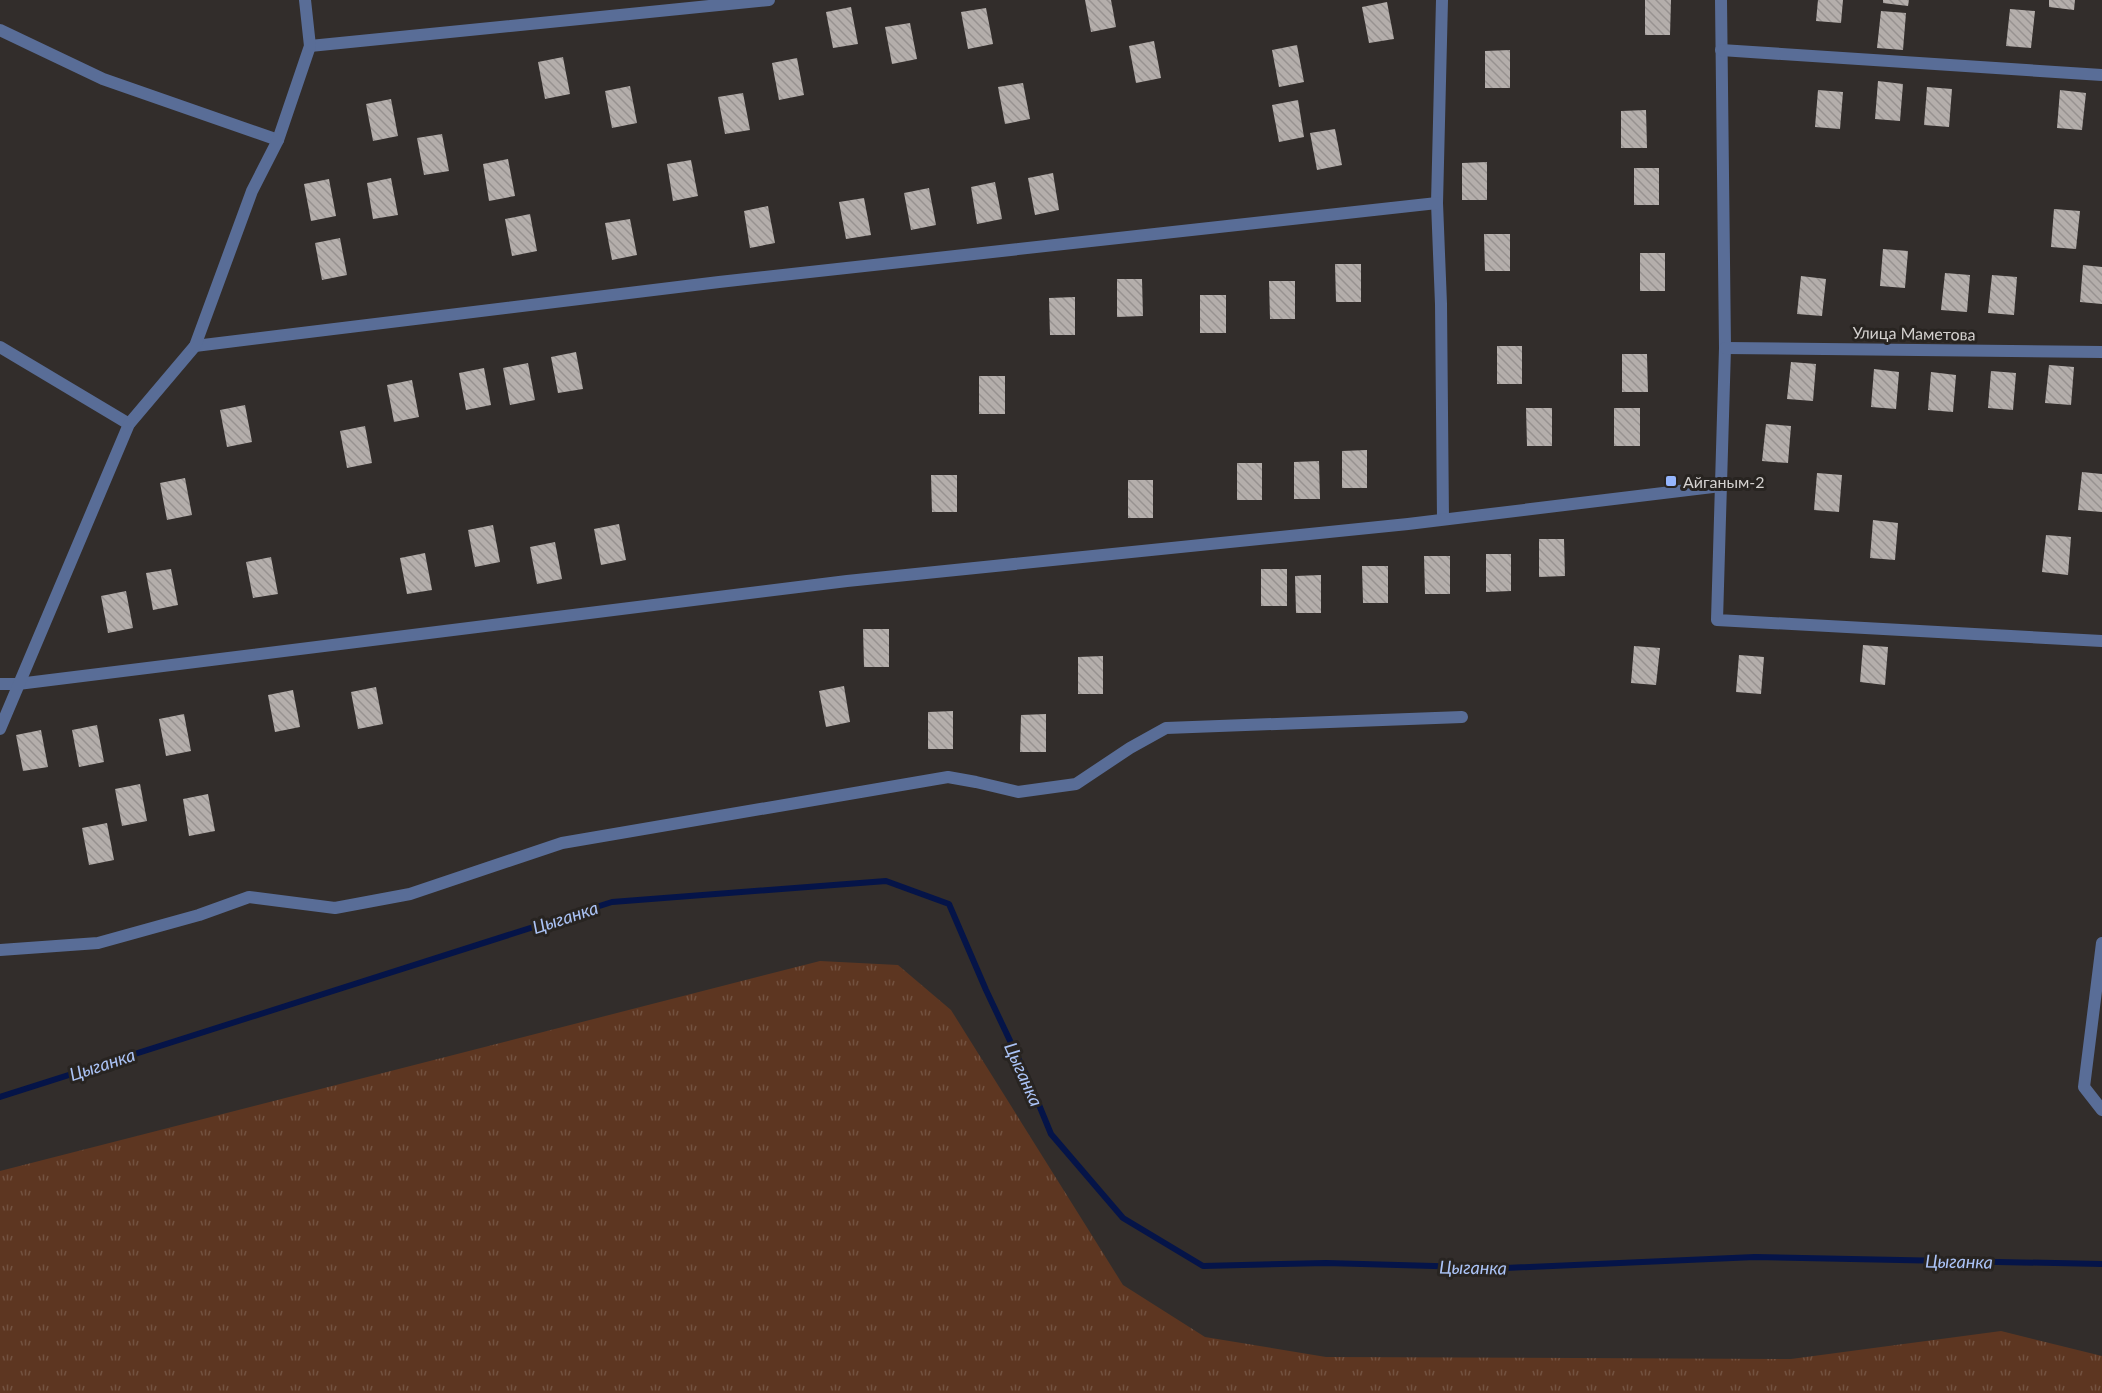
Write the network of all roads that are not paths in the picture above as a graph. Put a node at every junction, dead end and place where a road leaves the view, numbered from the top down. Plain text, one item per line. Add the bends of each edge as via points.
1 (304, 0) edge
2 (769, 0) edge
3 (1442, 0) edge
4 (1721, 0) edge
5 (0, 30) edge
6 (310, 46) junction
7 (1721, 50) junction
8 (2102, 75) edge
9 (278, 140) junction
10 (1437, 203) junction
11 (195, 346) junction
12 (0, 348) edge
13 (1725, 348) junction
14 (2102, 352) edge
15 (129, 424) junction
16 (1721, 486) junction
17 (1443, 519) junction
18 (2102, 641) edge
19 (0, 684) edge
20 (18, 684) junction
21 (1462, 717) dead end
22 (0, 729) edge
23 (2102, 943) edge
24 (0, 950) edge
25 (2102, 1110) edge

1 - 6 street
2 - 6 street
3 - 10 street
4 - 7 street
5 - 9 street via 103,79
6 - 9 street
7 - 8 street
7 - 13 street
9 - 11 street via 252,191
10 - 11 street via 707,284
10 - 17 street
11 - 15 street
12 - 15 street
13 - 14 street, Улица Маметова
13 - 16 street
15 - 20 street
16 - 17 street
16 - 18 street via 1717,620
17 - 20 street via 847,580
19 - 20 street
20 - 22 street
21 - 24 street via 1166,728 1076,784 1018,792 948,777 562,843 410,894 335,908 249,897 98,943
23 - 25 street via 2084,1087

